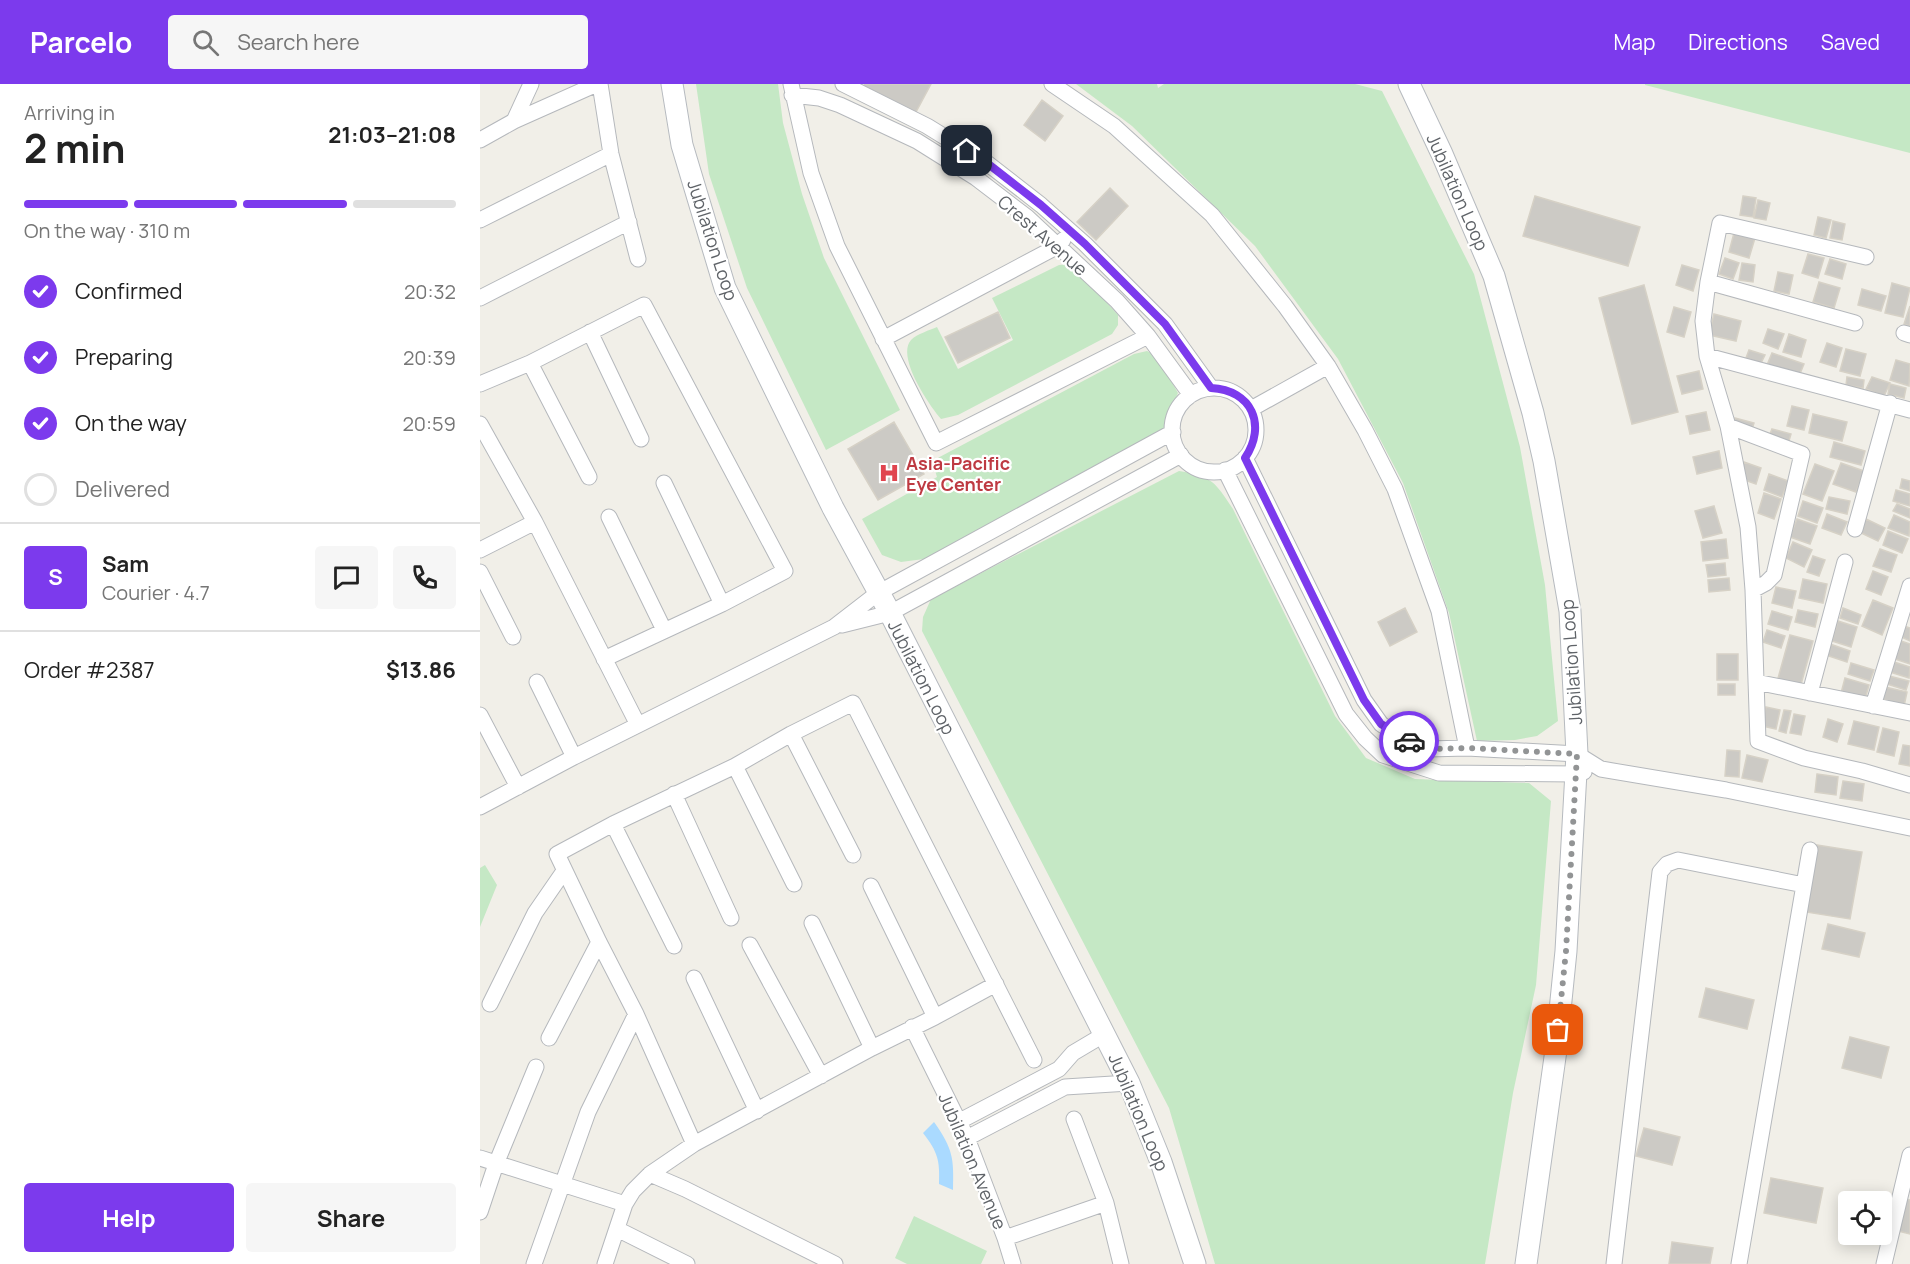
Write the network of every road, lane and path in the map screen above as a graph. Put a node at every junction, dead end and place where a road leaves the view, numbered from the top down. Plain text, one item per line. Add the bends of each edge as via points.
1 (531, 84) edge
2 (598, 84) edge
3 (672, 84) edge
4 (843, 84) edge
5 (1052, 84) edge
6 (1409, 84) edge
7 (792, 90) edge
8 (514, 121) junction
9 (480, 140) edge
10 (611, 154) junction
11 (480, 220) edge
12 (629, 222) junction
13 (1071, 231) junction
14 (1058, 246) junction
15 (1866, 257) dead end
16 (638, 259) dead end
17 (1708, 282) junction
18 (480, 298) edge
19 (1855, 323) dead end
20 (590, 332) junction
21 (1148, 336) junction
22 (883, 339) junction
23 (1707, 356) junction
24 (530, 363) junction
25 (1328, 366) junction
26 (480, 384) edge
27 (1211, 388) junction
28 (1191, 395) junction
29 (1890, 403) junction
30 (1251, 409) junction
31 (1910, 410) edge
32 (480, 424) edge
33 (1728, 426) junction
34 (1173, 432) junction
35 (641, 439) dead end
36 (1181, 455) junction
37 (1245, 458) junction
38 (1225, 470) junction
39 (589, 477) dead end
40 (664, 483) dead end
41 (609, 517) dead end
42 (535, 522) junction
43 (1855, 528) dead end
44 (480, 550) edge
45 (1845, 562) dead end
46 (480, 572) edge
47 (1910, 586) edge
48 (1754, 590) junction
49 (878, 593) junction
50 (722, 604) junction
51 (890, 613) junction
52 (834, 627) junction
53 (664, 630) junction
54 (513, 637) dead end
55 (604, 659) junction
56 (537, 682) dead end
57 (1756, 682) junction
58 (1810, 693) junction
59 (1873, 706) junction
60 (1910, 713) edge
61 (480, 715) edge
62 (638, 725) junction
63 (791, 734) junction
64 (1467, 748) junction
65 (574, 757) junction
66 (1576, 764) junction
67 (735, 766) junction
68 (1910, 785) edge
69 (518, 787) junction
70 (674, 794) junction
71 (480, 807) edge
72 (613, 824) junction
73 (1910, 828) edge
74 (1810, 850) dead end
75 (853, 855) dead end
76 (564, 871) junction
77 (794, 884) dead end
78 (1804, 885) junction
79 (871, 886) dead end
80 (731, 918) dead end
81 (812, 923) dead end
82 (598, 942) junction
83 (750, 945) dead end
84 (674, 946) dead end
85 (694, 978) dead end
86 (996, 984) junction
87 (490, 1004) dead end
88 (636, 1014) junction
89 (935, 1017) junction
90 (912, 1028) junction
91 (1105, 1034) junction
92 (549, 1038) dead end
93 (872, 1048) junction
94 (1035, 1060) dead end
95 (537, 1067) dead end
96 (1059, 1069) junction
97 (821, 1076) junction
98 (1129, 1083) junction
99 (1065, 1087) junction
100 (757, 1111) junction
101 (1074, 1119) dead end
102 (958, 1122) junction
103 (967, 1138) junction
104 (694, 1144) junction
105 (1910, 1155) edge
106 (480, 1158) edge
107 (496, 1164) junction
108 (650, 1174) junction
109 (562, 1185) junction
110 (1106, 1203) junction
111 (625, 1204) junction
112 (480, 1212) edge
113 (617, 1229) junction
114 (1005, 1238) junction
115 (534, 1264) edge
116 (605, 1264) edge
117 (687, 1264) edge
118 (835, 1264) edge
119 (1013, 1264) edge
120 (1121, 1264) edge
121 (1195, 1264) edge
122 (1526, 1264) edge
123 (1614, 1264) edge
124 (1739, 1264) edge
125 (1884, 1264) edge

1 - 8 street
2 - 8 street
2 - 10 street
3 - 49 main road, Jubilation Loop via 682,145 725,288
4 - 13 street, Crest Avenue via 927,126 987,163
5 - 25 street via 1114,126 1212,215
6 - 66 main road, Jubilation Loop via 1494,276 1533,413 1570,611
7 - 14 street, Crest Avenue via 840,105 917,141 976,178
7 - 22 street via 811,173 837,246
8 - 9 street
10 - 11 street
10 - 12 street
12 - 16 street
12 - 18 street
13 - 14 street
13 - 27 street, Crest Avenue via 1165,324
14 - 21 street, Crest Avenue via 1118,301
14 - 22 street
15 - 17 street via 1720,223
17 - 19 street
17 - 23 street via 1702,321
20 - 24 street
20 - 35 street
20 - 50 street via 644,305 785,571
21 - 22 street via 936,443
21 - 28 street, Crest Avenue
23 - 29 street
23 - 33 street
24 - 26 street
24 - 39 street
25 - 30 street
25 - 64 street via 1395,489 1438,611
27 - 28 street
27 - 30 street via 1234,393
28 - 34 street via 1174,417
29 - 31 street
29 - 43 street
30 - 37 street via 1256,434
32 - 42 street
33 - 48 street via 1748,527
33 - 48 street via 1802,454 1774,575
34 - 36 street
34 - 49 street
36 - 38 street via 1201,470
36 - 51 street
37 - 38 street
37 - 64 street via 1364,700 1381,724 1428,749
38 - 66 street via 1346,714 1383,755 1439,773
40 - 50 street
41 - 53 street
42 - 44 street
42 - 55 street
45 - 58 street
46 - 54 street
47 - 59 street
48 - 57 street
49 - 51 main road, Jubilation Loop
49 - 52 street
50 - 53 street
51 - 52 street
51 - 91 main road, Jubilation Loop
52 - 62 street
53 - 55 street
55 - 62 street
56 - 65 street
57 - 58 street
57 - 68 street via 1758,741 1804,758
58 - 59 street
59 - 60 street
61 - 69 street
62 - 65 street
63 - 67 street
63 - 75 street
63 - 86 street via 853,703
64 - 66 street
65 - 69 street
66 - 73 street
66 - 122 main road, Jubilation Loop via 1566,951
67 - 70 street
67 - 77 street
69 - 71 street
70 - 72 street
70 - 80 street
72 - 76 street via 557,854
72 - 84 street
74 - 78 street
76 - 82 street
76 - 87 street via 535,913
78 - 123 street via 1678,860 1660,872
78 - 124 street
79 - 89 street
81 - 93 street
82 - 88 street
82 - 92 street
83 - 97 street
85 - 100 street
86 - 89 street
86 - 94 street
88 - 104 street
88 - 109 street via 588,1112
89 - 90 street
90 - 93 street
90 - 102 street, Jubilation Avenue
91 - 96 street via 1073,1053
91 - 98 main road, Jubilation Loop
93 - 97 street
95 - 107 street
96 - 99 street
96 - 102 street
97 - 100 street
98 - 99 street
98 - 121 main road, Jubilation Loop via 1161,1162
99 - 103 street
100 - 104 street
101 - 110 street
102 - 103 street, Jubilation Avenue
103 - 114 street, Jubilation Avenue
104 - 108 street
105 - 125 street
106 - 107 street
107 - 109 street
107 - 112 street
108 - 111 street
108 - 118 street
109 - 111 street
109 - 115 street
110 - 114 street
110 - 120 street
111 - 113 street
113 - 116 street
113 - 117 street
114 - 119 street, Jubilation Avenue

